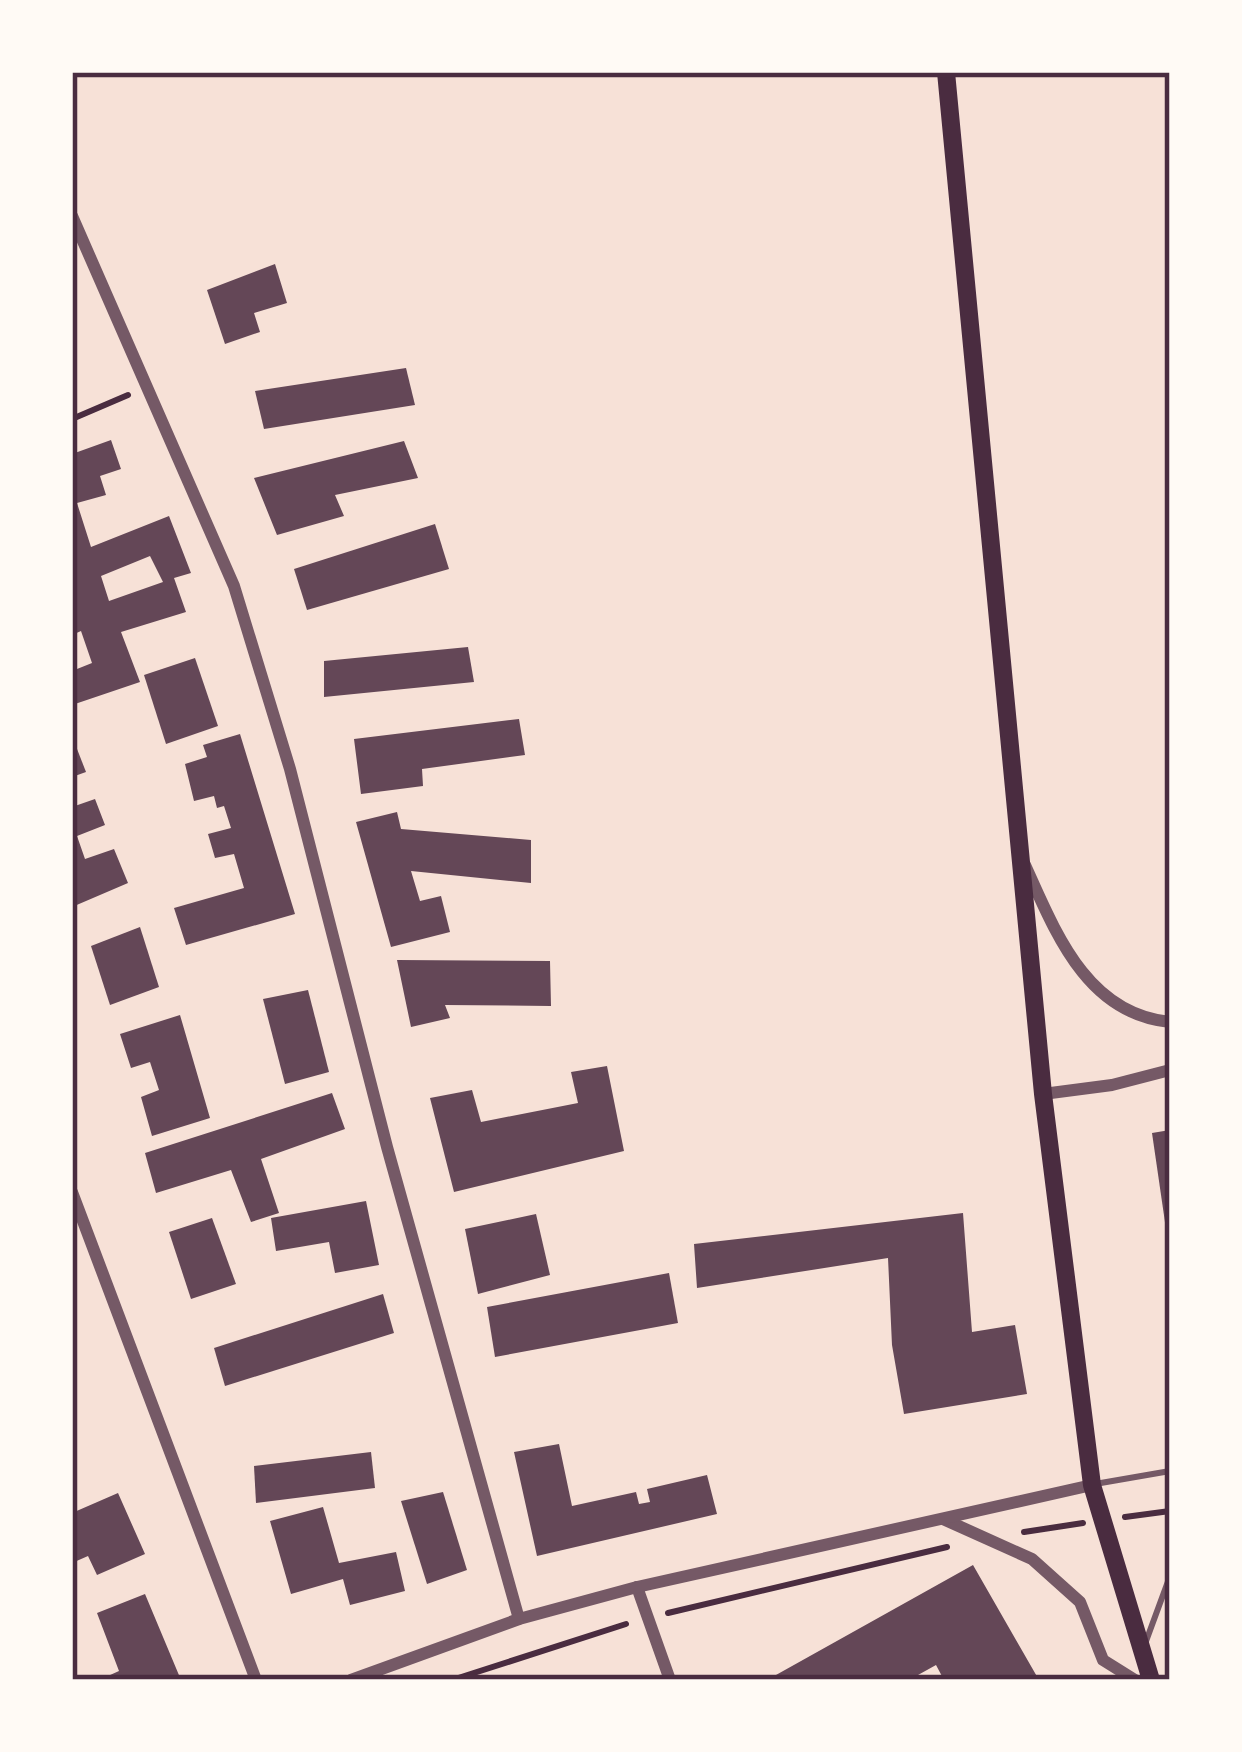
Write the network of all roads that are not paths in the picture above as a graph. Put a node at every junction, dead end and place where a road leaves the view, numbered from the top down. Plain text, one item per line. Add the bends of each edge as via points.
1 (946, 72) edge
2 (72, 216) edge
3 (1021, 856) junction
4 (1170, 1022) edge
5 (1170, 1070) edge
6 (1043, 1094) junction
7 (72, 1192) edge
8 (1170, 1471) edge
9 (1092, 1485) junction
10 (942, 1518) junction
11 (1170, 1576) edge
12 (637, 1587) junction
13 (519, 1619) junction
14 (1142, 1653) junction
15 (256, 1680) edge
16 (351, 1680) edge
17 (670, 1680) edge
18 (1135, 1680) edge
19 (1151, 1680) edge

1 - 3 main road
2 - 13 street via 234,586
3 - 4 street via 1066,954 1090,981 1148,1020
3 - 6 main road
5 - 6 street
6 - 9 main road
7 - 15 street
8 - 9 lane
9 - 10 street
9 - 14 main road
10 - 12 street
10 - 18 street via 1032,1559 1080,1602 1103,1660
11 - 14 lane
12 - 13 street
12 - 17 street
13 - 16 street
14 - 19 main road

